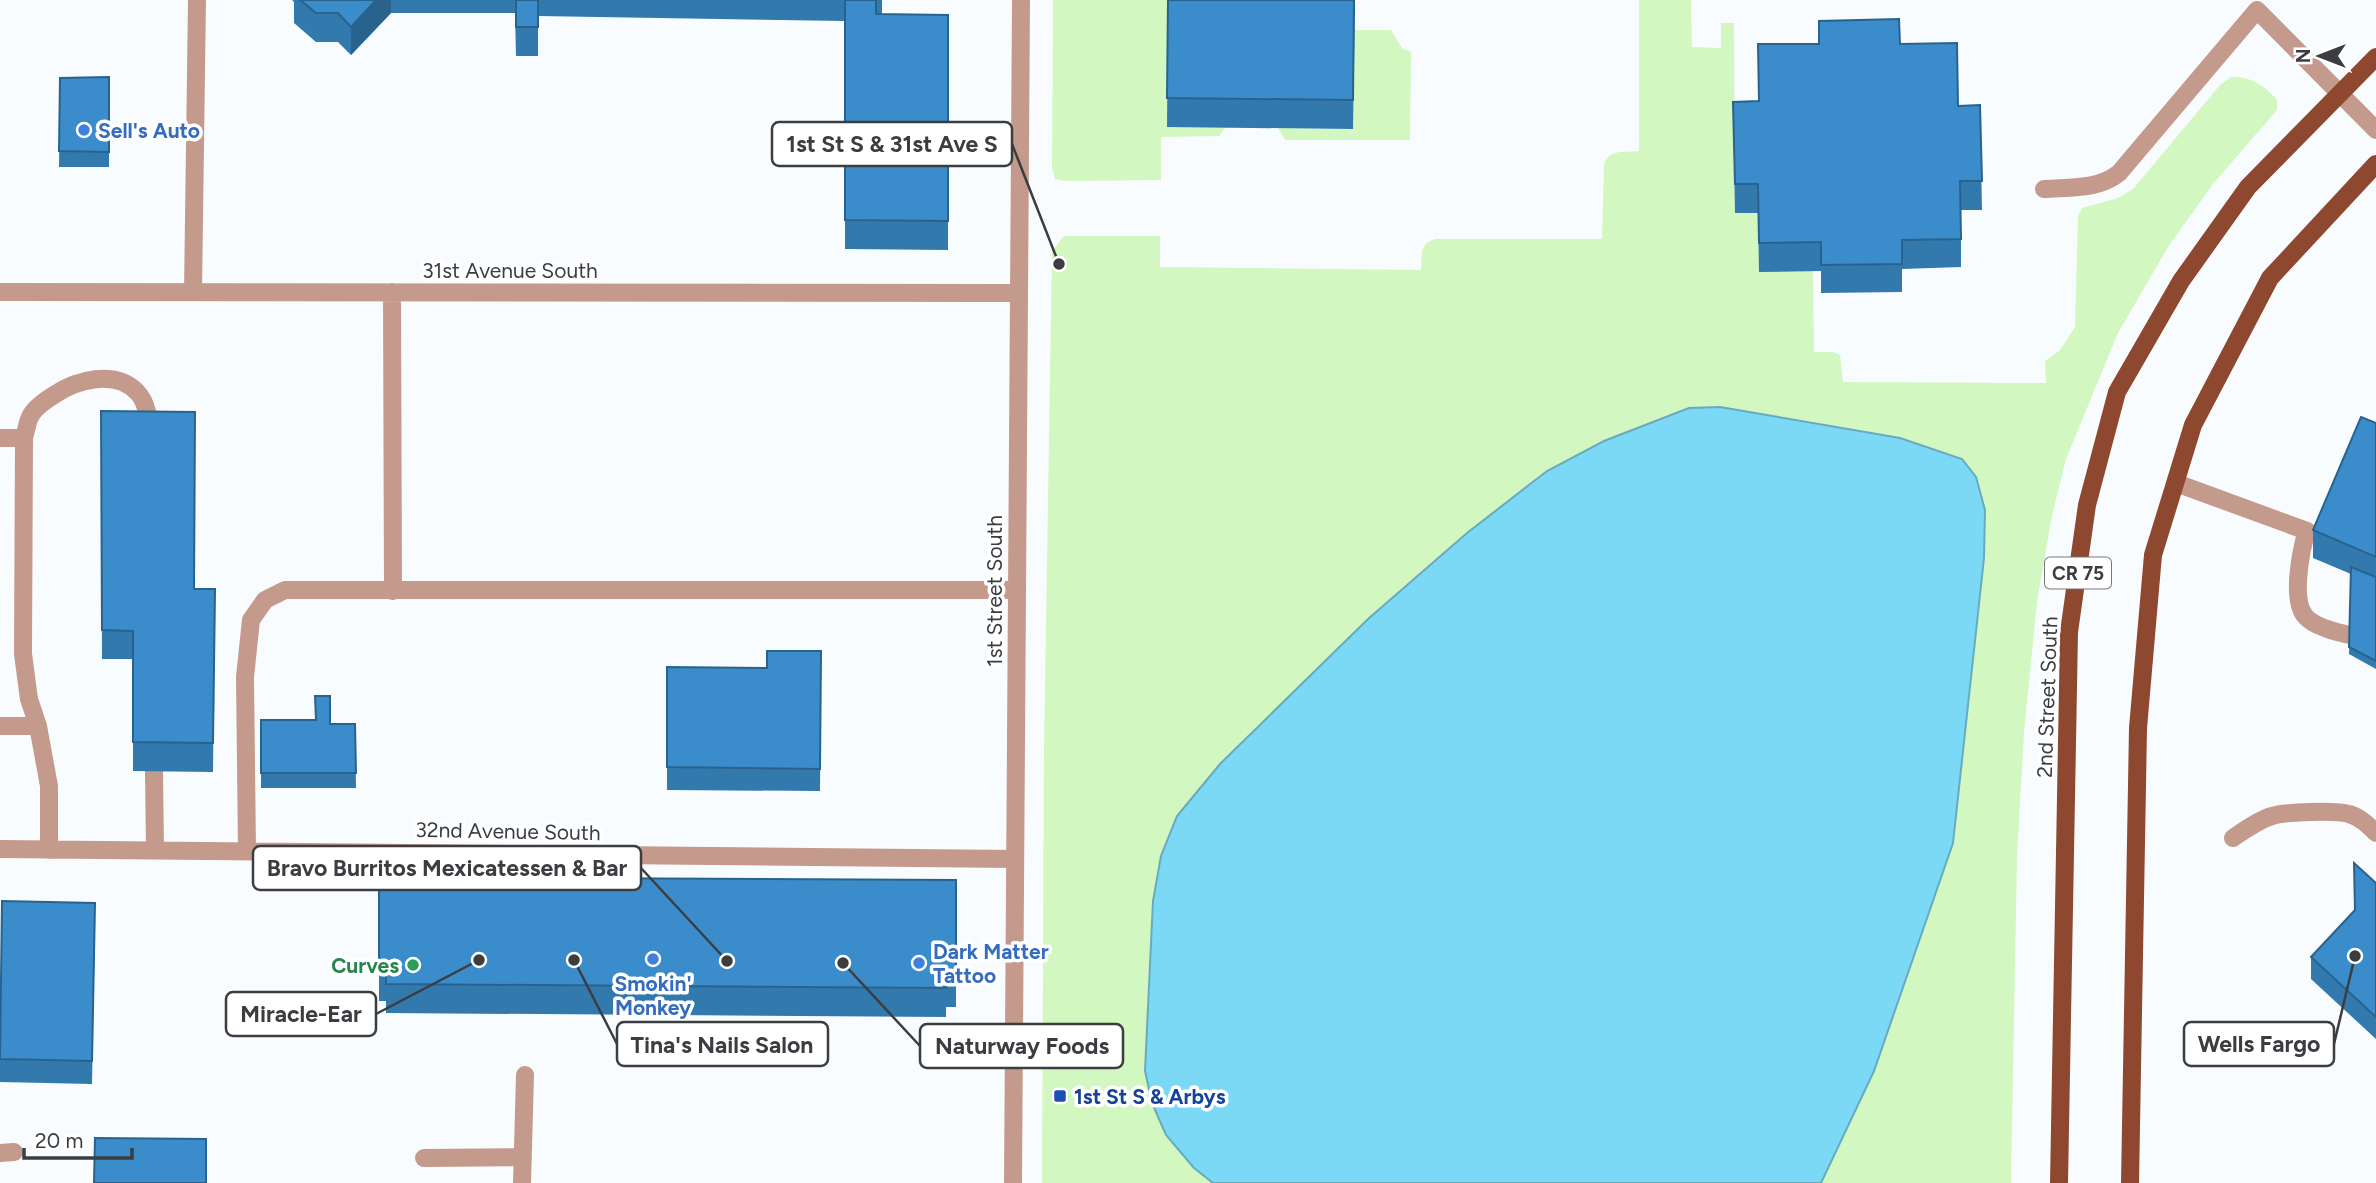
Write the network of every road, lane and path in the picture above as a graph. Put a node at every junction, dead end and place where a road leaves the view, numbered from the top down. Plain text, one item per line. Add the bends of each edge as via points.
1 (197, 0) edge
2 (1021, 0) edge
3 (2376, 57) edge
4 (2339, 94) junction
5 (2376, 130) edge
6 (2376, 164) edge
7 (2044, 189) dead end
8 (0, 292) edge
9 (193, 292) junction
10 (392, 292) junction
11 (1019, 293) junction
12 (0, 438) edge
13 (24, 438) junction
14 (150, 440) edge
15 (2176, 484) junction
16 (1017, 590) junction
17 (393, 591) junction
18 (2376, 640) edge
19 (0, 726) edge
20 (38, 726) junction
21 (154, 771) edge
22 (2376, 833) edge
23 (2233, 838) dead end
24 (0, 849) edge
25 (49, 850) junction
26 (155, 850) junction
27 (247, 851) junction
28 (1016, 859) junction
29 (524, 1075) dead end
30 (523, 1157) junction
31 (424, 1158) dead end
32 (522, 1183) edge
33 (1013, 1183) edge
34 (2059, 1183) edge
35 (2130, 1183) edge

1 - 9 street
2 - 11 street, 1st Street South
3 - 4 main road, 2nd Street South / CR 75
4 - 5 street
4 - 7 street via 2257,10 2109,181
4 - 34 main road, 2nd Street South / CR 75 via 2248,187 2181,281 2113,404 2088,505 2069,632
6 - 15 main road via 2270,278 2193,425
8 - 9 street, 31st Avenue South
9 - 10 street, 31st Avenue South
10 - 11 street, 31st Avenue South
10 - 17 street
11 - 16 street, 1st Street South
12 - 13 street
13 - 14 street via 31,415 44,402 76,383 95,379 125,384 137,392 146,406
13 - 20 street via 23,654
15 - 18 street via 2307,531 2299,567 2303,614 2315,624
15 - 35 main road via 2154,555 2138,728
16 - 17 street
16 - 28 street, 1st Street South
17 - 27 street via 285,590 265,600 251,620 246,677
19 - 20 street
20 - 25 street via 49,786
21 - 26 street
22 - 23 street via 2348,813 2332,812 2273,815
24 - 25 street, 32nd Avenue South
25 - 26 street, 32nd Avenue South
26 - 27 street, 32nd Avenue South
27 - 28 street, 32nd Avenue South
28 - 33 street, 1st Street South
29 - 30 street
30 - 31 street
30 - 32 street

